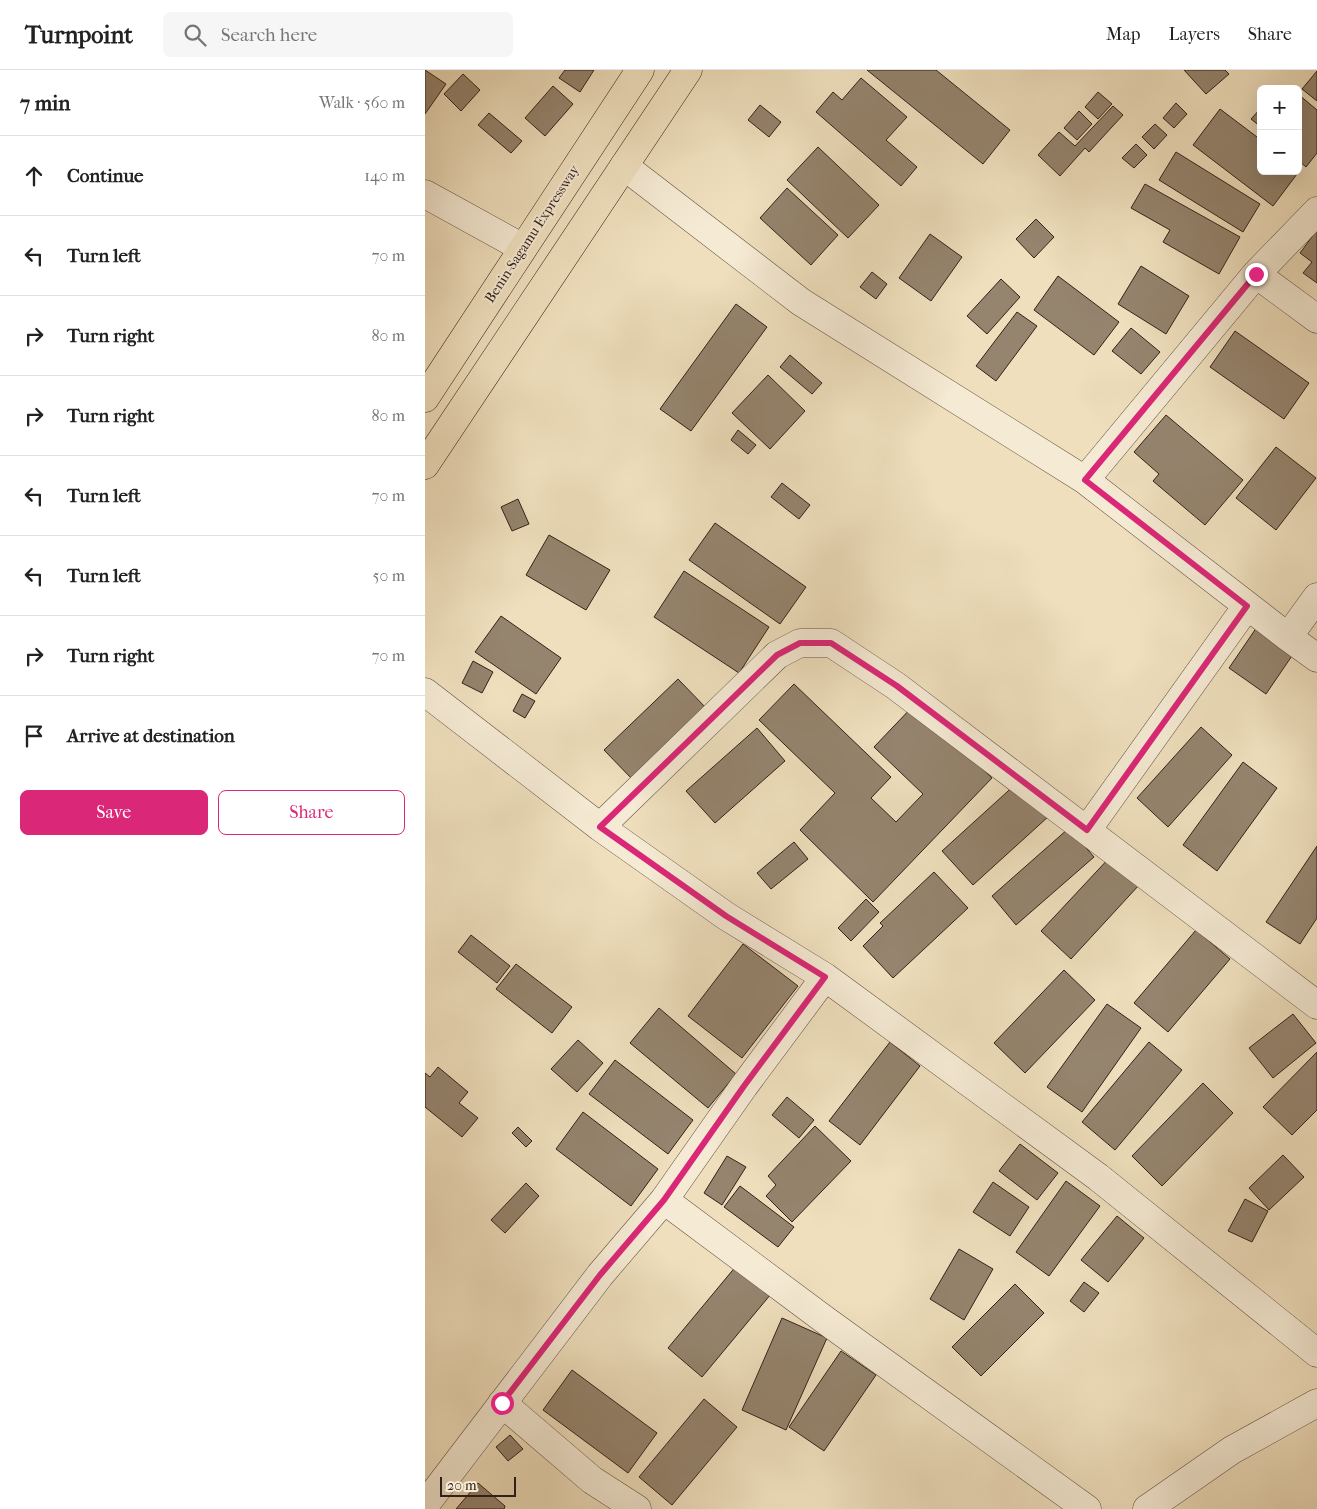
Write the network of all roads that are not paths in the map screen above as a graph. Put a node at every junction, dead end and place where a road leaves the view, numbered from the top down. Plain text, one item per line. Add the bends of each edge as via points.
1 (640, 70) edge
2 (688, 70) edge
3 (625, 166) junction
4 (425, 194) edge
5 (1317, 211) edge
6 (523, 248) junction
7 (1256, 274) junction
8 (1317, 319) edge
9 (425, 398) edge
10 (425, 465) edge
11 (1085, 480) junction
12 (1317, 597) edge
13 (1247, 606) junction
14 (1288, 638) junction
15 (1317, 658) edge
16 (425, 692) edge
17 (600, 827) junction
18 (1087, 830) junction
19 (825, 977) junction
20 (1317, 1005) edge
21 (664, 1200) junction
22 (1317, 1353) edge
23 (1317, 1402) edge
24 (502, 1403) junction
25 (425, 1505) edge
26 (637, 1509) edge
27 (1087, 1509) edge
28 (1147, 1509) edge

1 - 6 highway, Benin-Sagamu Expressway
2 - 3 highway
3 - 10 highway
3 - 11 street via 801,302
4 - 6 street
5 - 7 street
6 - 9 highway, Benin-Sagamu Expressway
7 - 8 street
7 - 11 street
11 - 13 street
12 - 14 street
13 - 14 street
13 - 18 street
14 - 15 street
16 - 17 street
17 - 18 street via 777,655 800,643 831,643 897,686
17 - 19 street via 726,916
18 - 20 street
19 - 21 street
19 - 22 street via 1098,1176
21 - 24 street via 600,1275
21 - 27 street
23 - 28 street via 1232,1450
24 - 25 street
24 - 26 street via 592,1480

